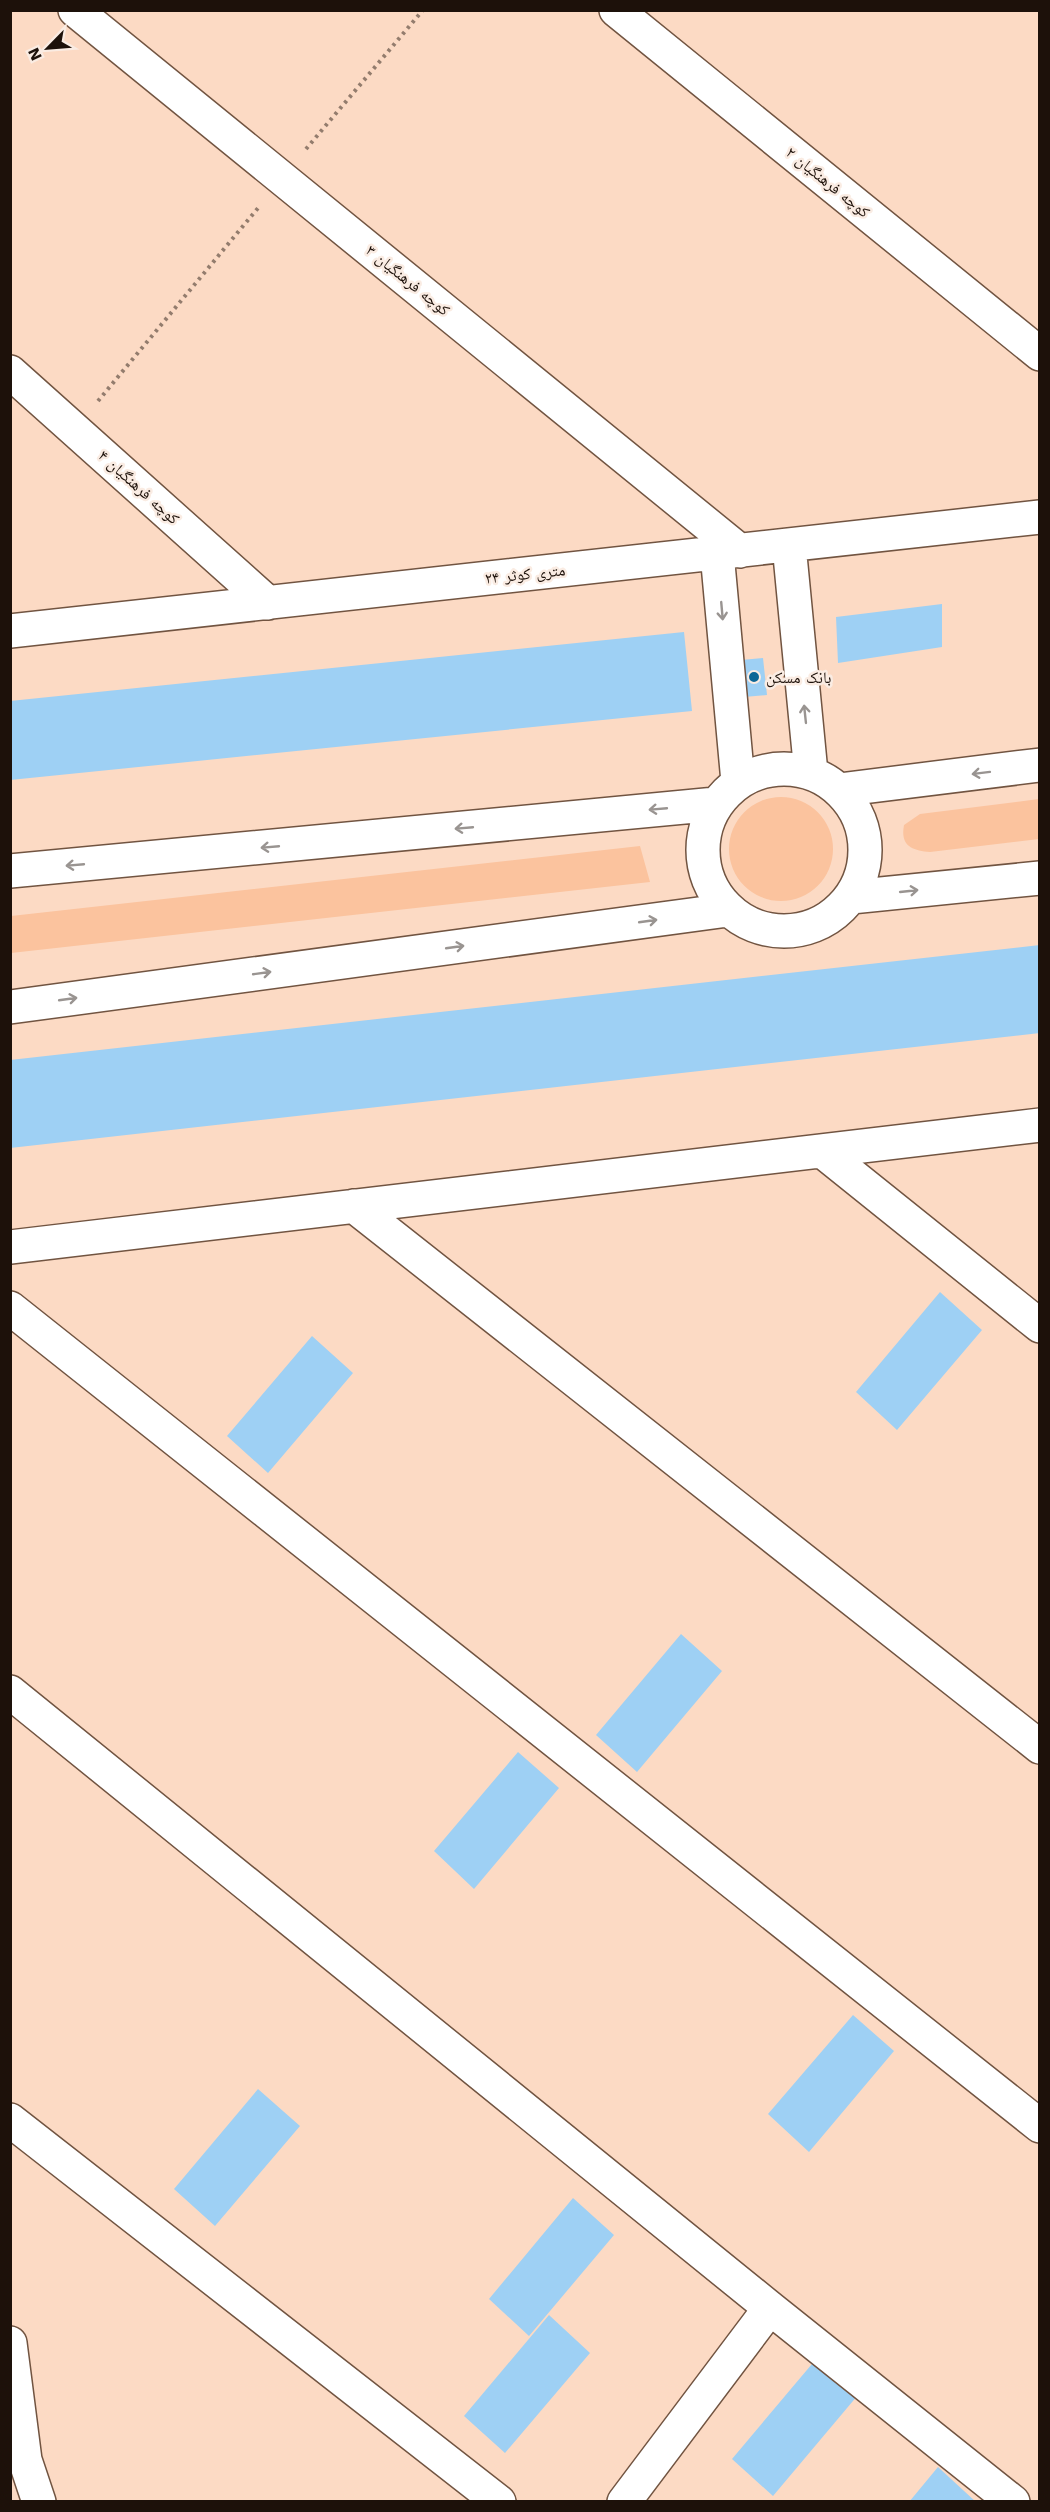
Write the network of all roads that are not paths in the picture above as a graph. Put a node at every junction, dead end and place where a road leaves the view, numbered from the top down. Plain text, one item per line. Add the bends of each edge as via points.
1 (75, 10) edge
2 (616, 10) edge
3 (1040, 354) edge
4 (10, 372) edge
5 (1040, 517) edge
6 (789, 545) junction
7 (729, 552) junction
8 (268, 603) junction
9 (10, 631) edge
10 (1040, 765) edge
11 (811, 772) junction
12 (839, 790) junction
13 (727, 793) junction
14 (10, 872) edge
15 (1040, 878) edge
16 (851, 897) junction
17 (728, 910) junction
18 (10, 1007) edge
19 (1040, 1125) edge
20 (822, 1151) junction
21 (354, 1206) junction
22 (10, 1247) edge
23 (10, 1308) edge
24 (1040, 1326) edge
25 (10, 1692) edge
26 (1040, 1747) edge
27 (10, 2120) edge
28 (1040, 2126) edge
29 (770, 2308) junction
30 (10, 2343) edge
31 (39, 2502) edge
32 (499, 2502) edge
33 (624, 2502) edge
34 (1013, 2502) edge

1 - 7 street, کوچه فرهنگیان ۳
2 - 3 street, کوچه فرهنگیان ۲
4 - 8 street, کوچه فرهنگیان ۴
5 - 6 street, ۲۴ متری کوثر
6 - 7 street, ۲۴ متری کوثر
11 -> 6 street
7 - 8 street, ۲۴ متری کوثر
7 -> 13 street
8 - 9 street, ۲۴ متری کوثر
10 -> 12 street
11 - 12 street
11 - 13 street via 775,769
12 - 16 street via 854,808 866,853
13 -> 14 street
13 - 17 street via 706,824 702,847 704,871 713,892
16 -> 15 street
16 - 17 street via 815,927 793,932 769,931 747,924
18 -> 17 street
19 - 20 street
20 - 21 street
20 - 24 street
21 - 22 street
21 - 26 street
23 - 28 street
25 - 29 street
27 - 32 street
29 - 33 street
29 - 34 street
30 - 31 street via 25,2460

